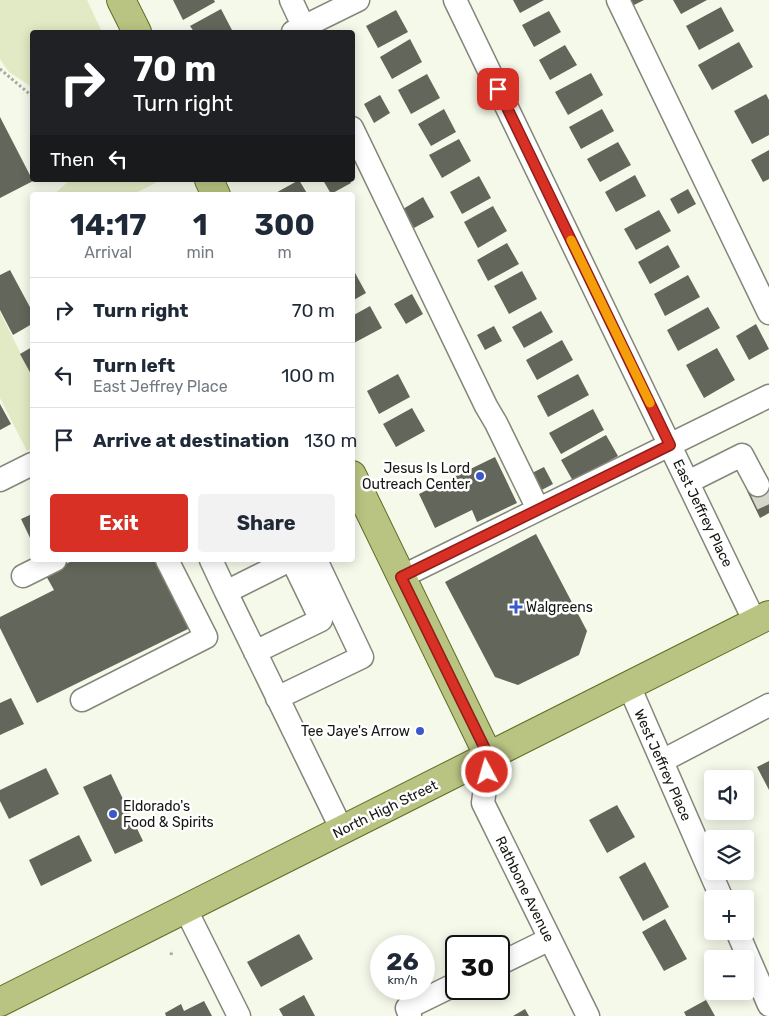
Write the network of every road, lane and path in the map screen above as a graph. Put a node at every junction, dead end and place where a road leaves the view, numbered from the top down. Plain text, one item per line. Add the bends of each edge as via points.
1 (121, 0) edge
2 (291, 0) edge
3 (358, 0) edge
4 (455, 0) edge
5 (618, 0) edge
6 (136, 30) edge
7 (301, 30) edge
8 (303, 30) edge
9 (0, 69) edge
10 (30, 94) edge
11 (355, 134) edge
12 (769, 312) edge
13 (769, 396) edge
14 (670, 445) junction
15 (30, 465) edge
16 (0, 480) edge
17 (355, 481) edge
18 (688, 482) junction
19 (758, 485) tunnel mouth
20 (538, 509) junction
21 (51, 562) edge
22 (168, 562) edge
23 (212, 562) edge
24 (287, 562) edge
25 (292, 562) edge
26 (317, 562) edge
27 (23, 576) dead end
28 (401, 577) junction
29 (226, 592) junction
30 (762, 618) edge
31 (255, 652) junction
32 (629, 686) junction
33 (278, 698) junction
34 (82, 700) dead end
35 (769, 706) edge
36 (489, 757) junction
37 (662, 761) junction
38 (342, 830) junction
39 (718, 890) edge
40 (186, 908) junction
41 (550, 939) junction
42 (743, 940) edge
43 (172, 950) dead end
44 (171, 955) dead end
45 (510, 959) edge
46 (760, 966) edge
47 (445, 989) edge
48 (0, 1002) edge
49 (769, 1005) edge
50 (239, 1016) edge
51 (410, 1016) edge
52 (588, 1016) edge

1 - 6 main road
2 - 7 street
3 - 8 street
4 - 14 street, East Jeffrey Place
5 - 12 street
9 - 10 path
11 - 20 street
13 - 14 street
14 - 18 street, East Jeffrey Place
14 - 20 street
15 - 16 street
17 - 28 main road
18 - 19 street via 742,456
18 - 30 street, East Jeffrey Place
20 - 28 street
21 - 27 street
22 - 34 street via 206,638
23 - 29 street
24 - 29 street
25 - 31 street via 321,620
26 - 33 street via 362,657
28 - 36 main road
29 - 31 street
30 - 32 main road, North High Street
31 - 33 street
32 - 36 main road, North High Street
32 - 37 street, West Jeffrey Place
33 - 38 street
35 - 37 street
36 - 38 main road, North High Street
36 - 41 street, Rathbone Avenue via 483,803
37 - 39 street, West Jeffrey Place
38 - 40 main road, North High Street
40 - 48 main road, North High Street
40 - 50 street
41 - 45 street
41 - 52 street, Rathbone Avenue
42 - 46 street
43 - 44 path
46 - 49 street
47 - 51 street via 407,1008

